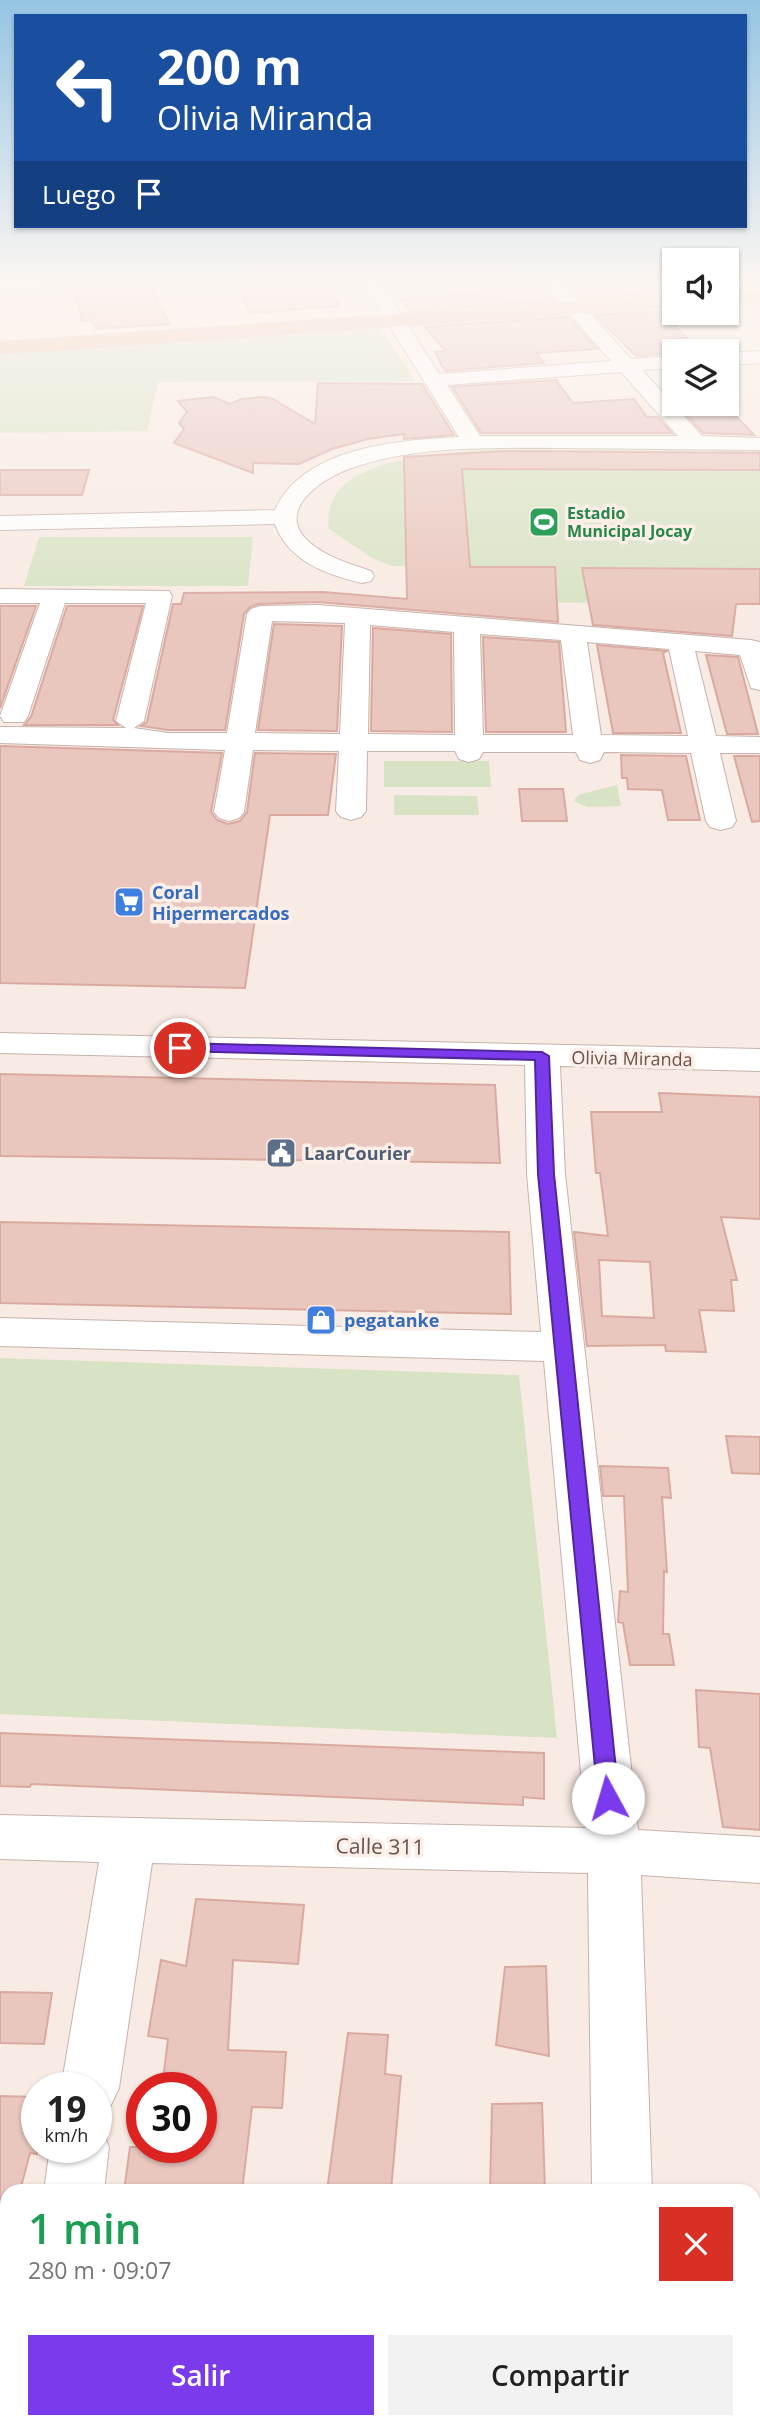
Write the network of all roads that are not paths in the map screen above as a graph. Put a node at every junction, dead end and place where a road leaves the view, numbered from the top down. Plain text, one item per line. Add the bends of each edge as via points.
1 (445, 395) edge
2 (654, 395) edge
3 (473, 442) junction
4 (695, 442) junction
5 (760, 444) edge
6 (287, 517) junction
7 (0, 523) edge
8 (362, 576) dead end
9 (0, 596) edge
10 (55, 596) junction
11 (359, 616) junction
12 (467, 625) junction
13 (573, 634) junction
14 (680, 642) junction
15 (760, 682) edge
16 (130, 722) dead end
17 (19, 733) edge
18 (760, 745) edge
19 (0, 746) edge
20 (239, 746) junction
21 (354, 747) junction
22 (469, 748) junction
23 (589, 749) junction
24 (706, 750) junction
25 (760, 757) edge
26 (351, 811) dead end
27 (229, 812) dead end
28 (721, 821) dead end
29 (0, 1044) edge
30 (542, 1056) junction
31 (760, 1060) edge
32 (0, 1332) edge
33 (562, 1347) junction
34 (0, 1837) edge
35 (129, 1840) junction
36 (614, 1851) junction
37 (760, 1860) edge
38 (93, 2072) edge
39 (78, 2163) edge
40 (75, 2184) edge
41 (622, 2184) edge

1 - 3 street
2 - 4 street
3 - 4 street
3 - 6 street via 408,447 340,464 310,479 298,491
4 - 5 street
6 - 7 street
6 - 8 street via 290,534 305,549
9 - 10 street
10 - 16 street via 160,596
10 - 17 street
11 - 12 street
11 - 20 street via 260,614
11 - 21 street
12 - 13 street
12 - 22 street
13 - 14 street
13 - 23 street
14 - 15 street via 751,648
14 - 24 street
17 - 19 street
17 - 20 street
18 - 24 street
20 - 21 street
20 - 27 street
21 - 22 street
21 - 26 street
22 - 23 street
23 - 24 street
24 - 25 street
24 - 28 street
29 - 30 street, Olivia Miranda
30 - 31 street, Olivia Miranda
30 - 33 street via 546,1174
32 - 33 street
33 - 36 street
34 - 35 street, Calle 311
35 - 36 street, Calle 311
35 - 38 street
36 - 37 street, Calle 311
36 - 41 street
39 - 40 street

